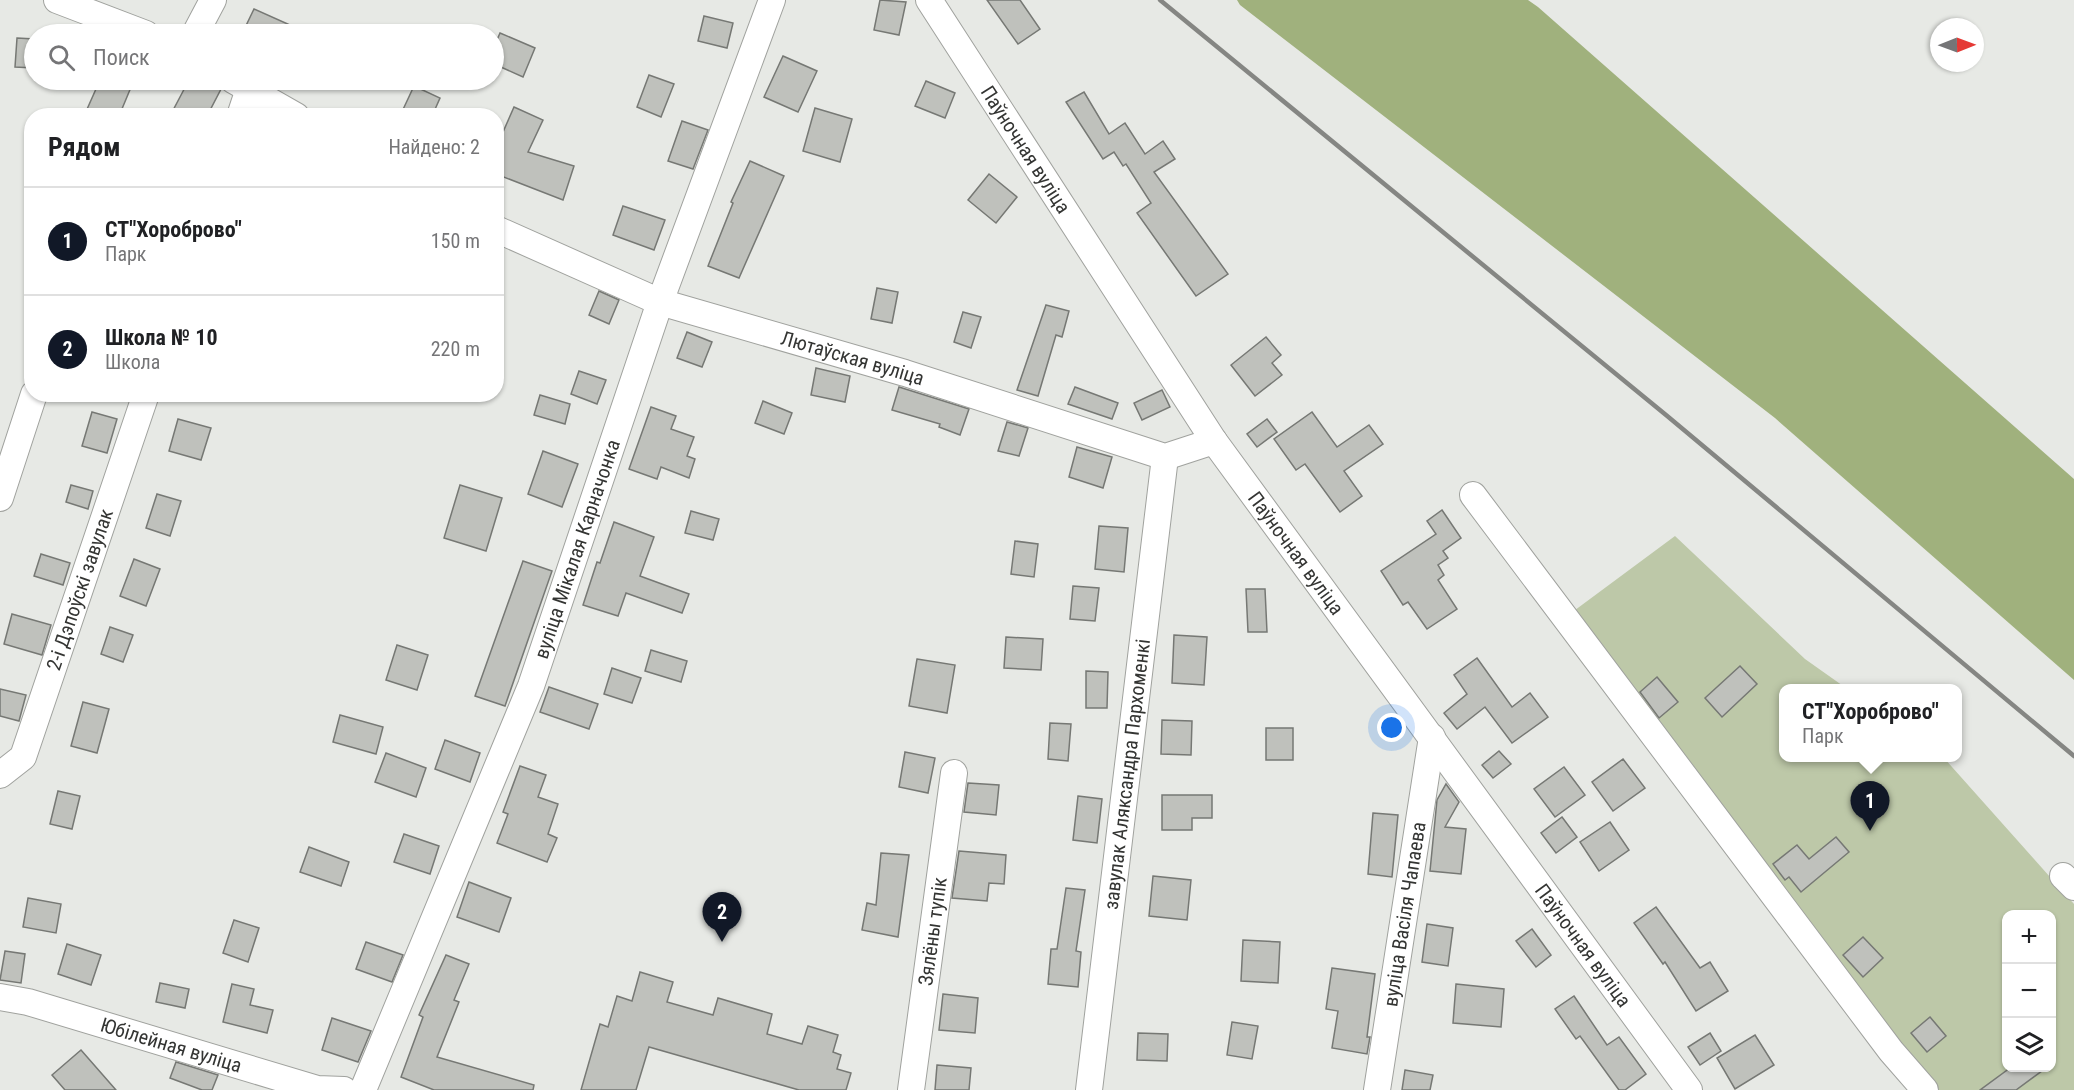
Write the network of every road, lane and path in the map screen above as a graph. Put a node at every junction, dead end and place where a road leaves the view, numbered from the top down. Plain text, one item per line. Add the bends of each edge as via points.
1 (57, 0) edge
2 (213, 0) edge
3 (772, 0) edge
4 (929, 0) edge
5 (120, 24) edge
6 (200, 24) edge
7 (241, 90) edge
8 (251, 90) edge
9 (240, 108) edge
10 (282, 108) edge
11 (504, 233) edge
12 (660, 302) junction
13 (31, 402) edge
14 (143, 402) edge
15 (1214, 441) junction
16 (1165, 457) junction
17 (1473, 495) dead end
18 (0, 498) edge
19 (1432, 737) junction
20 (954, 773) dead end
21 (0, 775) edge
22 (0, 997) edge
23 (344, 1090) edge
24 (363, 1090) edge
25 (911, 1090) edge
26 (1089, 1090) edge
27 (1377, 1090) edge
28 (1689, 1090) edge
29 (1925, 1090) edge

1 - 5 street
2 - 6 street
3 - 12 street, вуліца Мікалая Карначонка
4 - 15 street, Паўночная вуліца
7 - 9 street
8 - 10 street
11 - 12 street, Лютаўская вуліца
12 - 16 street, Лютаўская вуліца via 905,373
12 - 24 street, вуліца Мікалая Карначонка via 531,686
13 - 18 street
14 - 21 street, 2-і Дэпоўскі завулак via 23,757
15 - 16 street
15 - 19 street, Паўночная вуліца
16 - 26 street, завулак Аляксандра Пархоменкі
17 - 29 street via 1891,1051
19 - 27 street, вуліца Васіля Чапаева
19 - 28 street, Паўночная вуліца
20 - 25 street, Зялёны тупік
22 - 23 street, Юбілейная вуліца via 28,1002 317,1089

